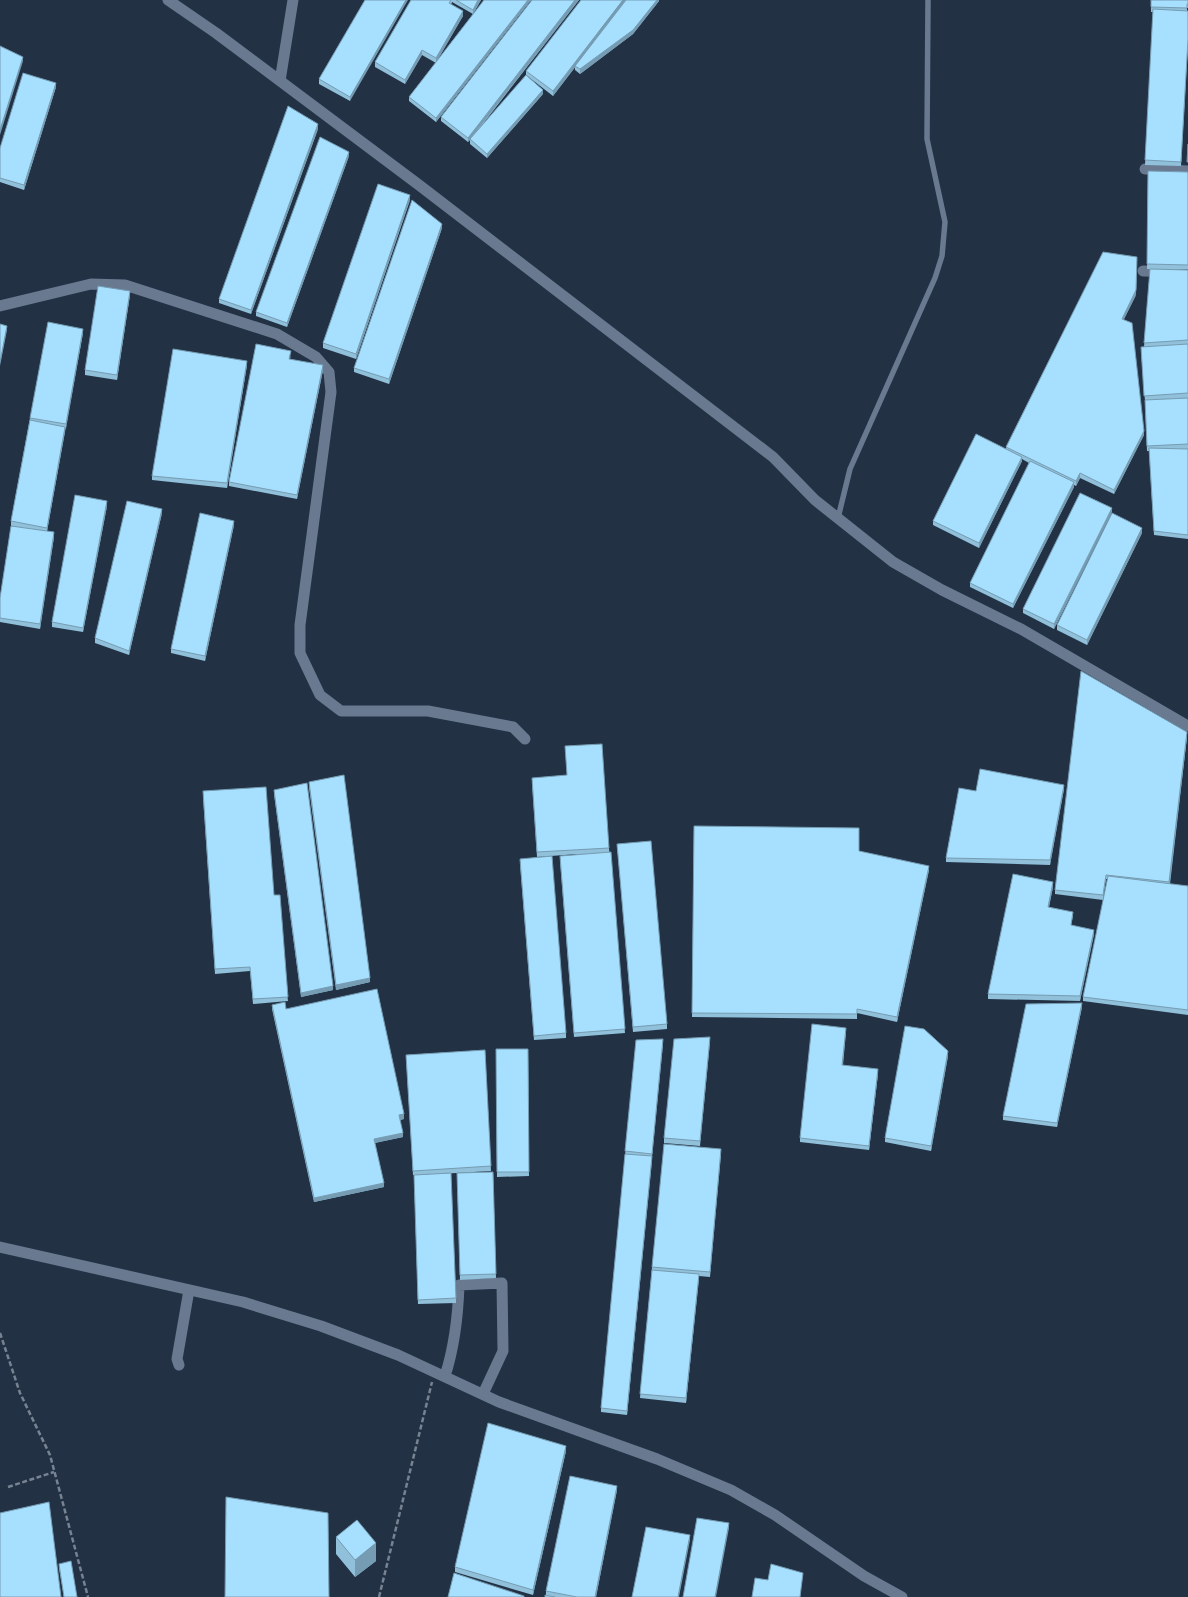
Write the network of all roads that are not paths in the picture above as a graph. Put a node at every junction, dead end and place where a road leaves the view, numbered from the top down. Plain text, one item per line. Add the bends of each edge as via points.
1 (168, 0) edge
2 (293, 0) edge
3 (928, 0) edge
4 (280, 81) junction
5 (1145, 169) dead end
6 (1188, 171) edge
7 (1142, 272) dead end
8 (1188, 272) edge
9 (0, 306) edge
10 (838, 518) junction
11 (1188, 726) edge
12 (525, 739) dead end
13 (0, 1247) edge
14 (189, 1290) junction
15 (180, 1365) dead end
16 (440, 1374) junction
17 (483, 1394) junction
18 (902, 1597) edge

1 - 4 street
2 - 4 street
3 - 10 lane via 927,139 945,222 942,256 850,469
4 - 10 street via 773,457 815,500
5 - 6 street
7 - 8 street
9 - 12 street via 91,284 125,285 277,334 316,357 329,372 331,392 300,625 300,653 320,695 341,711 428,711 513,727
10 - 11 street via 893,562 1021,629
13 - 14 street
14 - 15 street via 177,1358
14 - 16 street via 243,1302 321,1326
16 - 17 street
16 - 17 street via 453,1350 458,1324 459,1285 502,1283 504,1351
17 - 18 street via 731,1490

